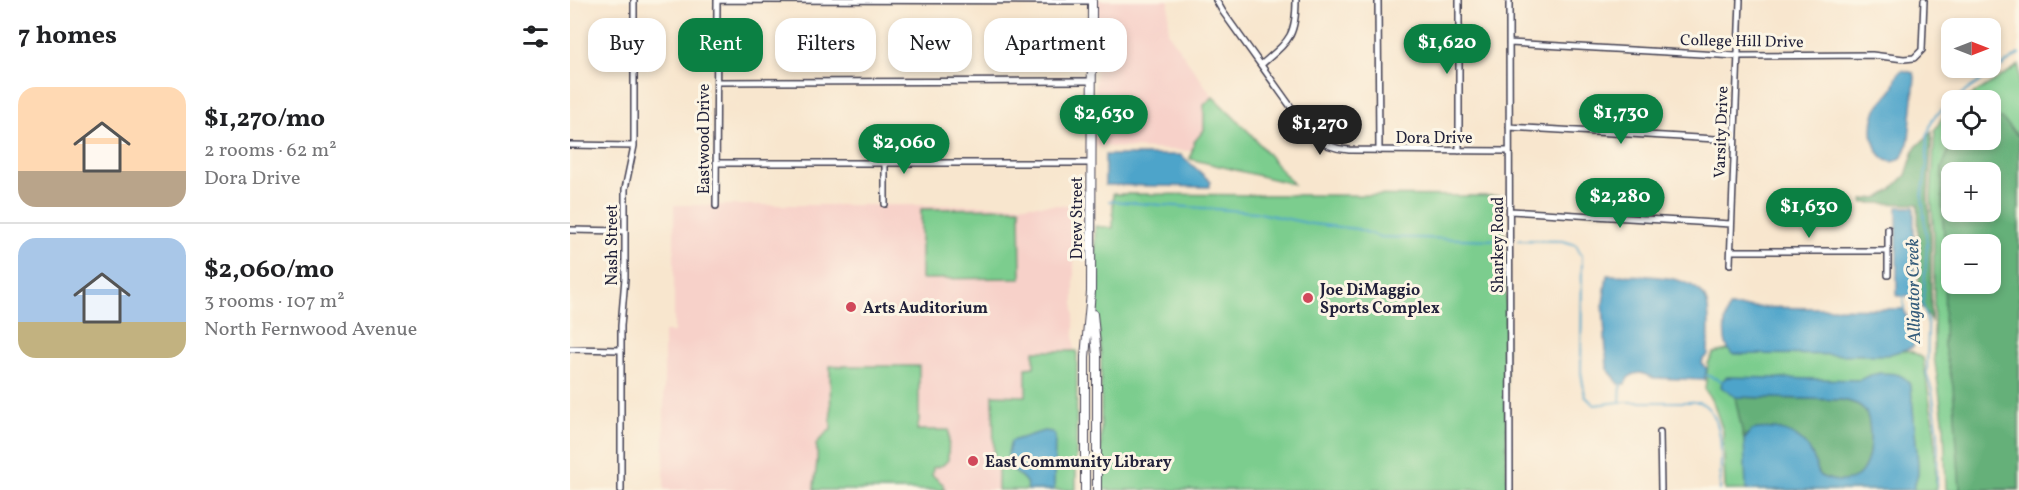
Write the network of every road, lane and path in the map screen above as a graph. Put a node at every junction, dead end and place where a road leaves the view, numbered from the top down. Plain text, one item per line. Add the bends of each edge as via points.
1 (634, 0) edge
2 (717, 0) edge
3 (1092, 0) edge
4 (1216, 0) edge
5 (1296, 0) edge
6 (1378, 0) edge
7 (1459, 0) edge
8 (1509, 0) edge
9 (1740, 0) edge
10 (1924, 0) edge
11 (1509, 43) junction
12 (1737, 56) junction
13 (1261, 65) junction
14 (1092, 81) junction
15 (717, 82) junction
16 (1509, 127) junction
17 (1733, 140) junction
18 (570, 145) edge
19 (634, 146) junction
20 (1379, 151) junction
21 (1459, 151) junction
22 (1509, 151) junction
23 (717, 163) junction
24 (885, 163) junction
25 (1091, 163) junction
26 (885, 204) dead end
27 (716, 206) dead end
28 (1510, 211) junction
29 (1731, 224) junction
30 (1888, 229) dead end
31 (570, 230) edge
32 (625, 231) junction
33 (1731, 251) junction
34 (1888, 251) junction
35 (1730, 264) dead end
36 (1888, 275) dead end
37 (1091, 292) junction
38 (570, 349) edge
39 (621, 350) junction
40 (1660, 432) dead end
41 (621, 490) edge
42 (1085, 490) edge
43 (1097, 490) edge
44 (1510, 490) edge
45 (1661, 490) edge

1 - 19 street, Nash Street
2 - 3 street
2 - 15 street, Eastwood Drive
3 - 14 main road, Drew Street
4 - 13 street, Dora Drive
5 - 13 street via 1290,39
6 - 20 street
7 - 21 street
8 - 11 street, Sharkey Road
9 - 12 street, Varsity Drive
10 - 12 street, College Hill Drive via 1922,50 1914,57
11 - 12 street, College Hill Drive
11 - 16 street, Sharkey Road
12 - 17 street, Varsity Drive
13 - 20 street, Dora Drive via 1320,142 1340,150
14 - 15 street
14 - 25 main road, Drew Street
15 - 23 street, Eastwood Drive
16 - 17 street
16 - 22 street, Sharkey Road
17 - 29 street, Varsity Drive
18 - 19 street
19 - 32 street, Nash Street via 625,189
20 - 21 street, Dora Drive
21 - 22 street, Dora Drive
22 - 28 street, Sharkey Road
23 - 24 street
23 - 27 street, Eastwood Drive
24 - 25 street
24 - 26 street
25 - 37 main road, Drew Street
28 - 29 street
28 - 44 street, Sharkey Road
29 - 33 street, Varsity Drive
30 - 34 street
31 - 32 street
32 - 39 street, Nash Street
33 - 34 street
33 - 35 street, Varsity Drive
34 - 36 street
37 - 42 main road, Drew Street via 1085,357
37 - 43 main road, Drew Street via 1097,357
38 - 39 street
39 - 41 street, Nash Street
40 - 45 street

